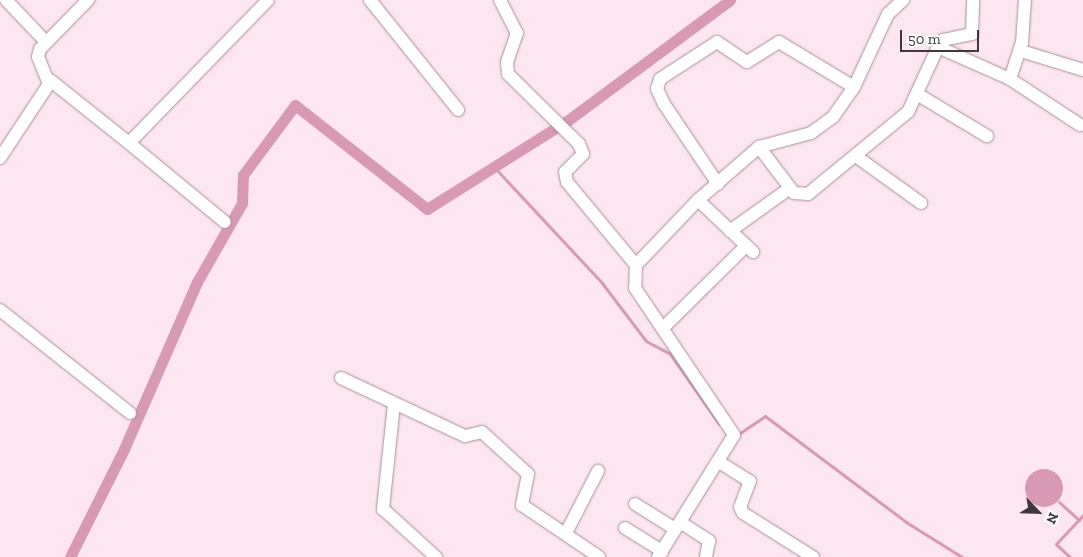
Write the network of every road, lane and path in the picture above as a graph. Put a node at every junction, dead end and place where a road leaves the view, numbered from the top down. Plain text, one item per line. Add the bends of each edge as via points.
1 (6, 0) edge
2 (88, 0) edge
3 (268, 0) edge
4 (370, 0) edge
5 (500, 0) edge
6 (903, 0) edge
7 (973, 0) edge
8 (1025, 0) edge
9 (46, 42) junction
10 (938, 48) junction
11 (1020, 51) junction
12 (1083, 70) edge
13 (50, 80) junction
14 (1010, 80) junction
15 (854, 87) junction
16 (917, 94) junction
17 (458, 110) dead end
18 (1080, 125) dead end
19 (987, 136) dead end
20 (129, 143) junction
21 (759, 146) junction
22 (857, 157) junction
23 (0, 158) edge
24 (718, 184) junction
25 (790, 188) junction
26 (698, 200) junction
27 (921, 203) dead end
28 (225, 222) dead end
29 (730, 231) junction
30 (636, 265) junction
31 (0, 310) edge
32 (663, 328) junction
33 (341, 378) dead end
34 (394, 404) junction
35 (130, 413) dead end
36 (719, 462) junction
37 (598, 471) dead end
38 (635, 504) dead end
39 (678, 525) junction
40 (625, 528) dead end
41 (566, 533) junction
42 (660, 554) edge
43 (436, 557) edge
44 (599, 557) edge
45 (706, 557) edge
46 (813, 557) edge

1 - 9 street
2 - 9 street
3 - 20 street
4 - 17 street
5 - 30 street via 517,33 507,62 508,74 562,125 583,154 565,172 567,182
6 - 15 street via 888,14
7 - 10 street via 972,34 943,40
8 - 11 street
9 - 13 street via 38,57
10 - 14 street
10 - 16 street
11 - 12 street
11 - 14 street
13 - 20 street
13 - 23 street
14 - 18 street
15 - 21 street via 833,117 820,128
15 - 24 street via 779,42 747,62 717,42 660,79 657,90 664,104
16 - 19 street
16 - 22 street via 908,112
20 - 28 street
21 - 24 street
21 - 25 street
22 - 25 street via 808,194 796,195
22 - 27 street
24 - 26 street
25 - 29 street
26 - 29 street
26 - 30 street
29 - 32 street via 749,249
30 - 32 street via 635,288
31 - 35 street
32 - 36 street via 734,435
33 - 34 street
34 - 41 street via 465,436 482,432 528,474 522,505
34 - 43 street via 383,509
36 - 39 street
36 - 46 street via 750,481 740,506 743,513
37 - 41 street
38 - 39 street
39 - 42 street
39 - 45 street via 709,541
40 - 42 street
41 - 44 street

